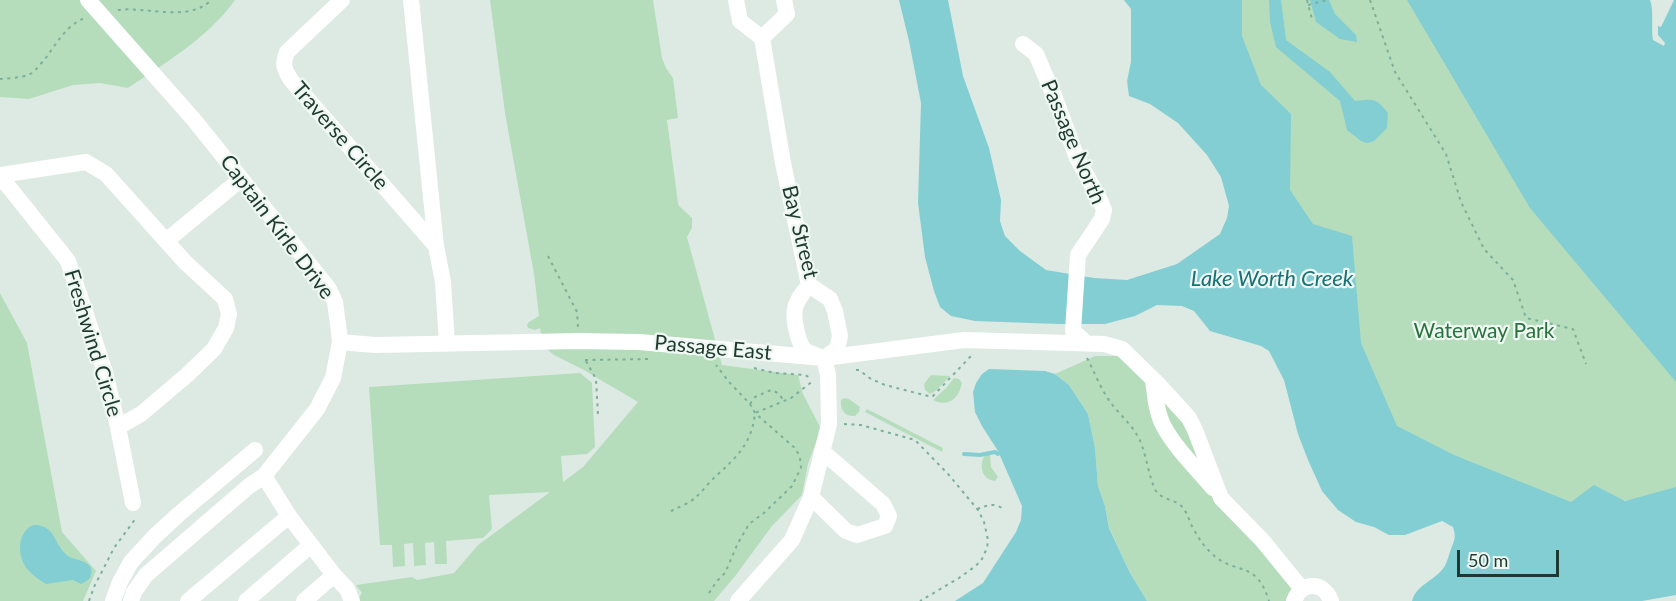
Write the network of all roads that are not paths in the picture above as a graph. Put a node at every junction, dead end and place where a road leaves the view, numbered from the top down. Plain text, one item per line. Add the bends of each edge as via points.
1 (88, 0) edge
2 (342, 0) edge
3 (411, 0) edge
4 (736, 0) edge
5 (784, 0) edge
6 (762, 38) junction
7 (1023, 45) dead end
8 (0, 176) edge
9 (241, 178) junction
10 (166, 241) junction
11 (436, 246) junction
12 (809, 285) junction
13 (340, 342) junction
14 (447, 344) junction
15 (1087, 350) junction
16 (824, 358) junction
17 (1153, 380) junction
18 (118, 427) junction
19 (255, 450) dead end
20 (822, 451) junction
21 (264, 476) junction
22 (812, 497) junction
23 (1221, 498) junction
24 (133, 503) road end
25 (289, 516) junction
26 (311, 545) junction
27 (334, 575) junction
28 (1298, 595) edge
29 (113, 601) edge
30 (131, 601) edge
31 (188, 601) edge
32 (246, 601) edge
33 (304, 601) edge
34 (352, 601) edge
35 (738, 601) edge
36 (1331, 601) edge

1 - 9 street, Captain Kirle Drive
2 - 11 street, Traverse Circle via 287,52 284,69
3 - 11 street
4 - 6 street via 740,21
5 - 6 street via 787,14
6 - 12 street, Bay Street
7 - 15 street, Passage North via 1036,54 1077,158 1104,210 1078,255 1074,330
8 - 10 street, Freshwind Circle via 86,162 106,174
8 - 18 street, Freshwind Circle via 68,261 105,372
9 - 10 street
9 - 13 street, Captain Kirle Drive via 329,289 335,302
10 - 18 street, Freshwind Circle via 225,299 229,314 226,328 214,349 187,375 141,414
11 - 14 street
12 - 16 street via 795,310 800,344 807,352
12 - 16 street, Bay Street via 830,299 835,311 840,336 837,349
13 - 14 street, Passage East
13 - 21 street, Captain Kirle Drive via 333,378 317,409
14 - 16 street, Passage East via 639,342
15 - 16 street, Passage East via 964,340
15 - 17 street, Passage East via 1104,344 1122,350
16 - 20 street via 829,424
17 - 23 street, Passage East via 1192,424
17 - 23 street via 1163,424
18 - 24 street, Freshwind Circle
19 - 29 street via 154,537 131,562
20 - 22 street
20 - 22 street via 883,504 889,516 885,526 857,535 846,531
21 - 25 street
21 - 30 street, Captain Kirle Drive via 146,575
22 - 35 street via 792,540
23 - 28 street via 1262,540
25 - 26 street
25 - 31 street
26 - 27 street
26 - 32 street
27 - 33 street
27 - 34 street
28 - 36 street via 1320,587

